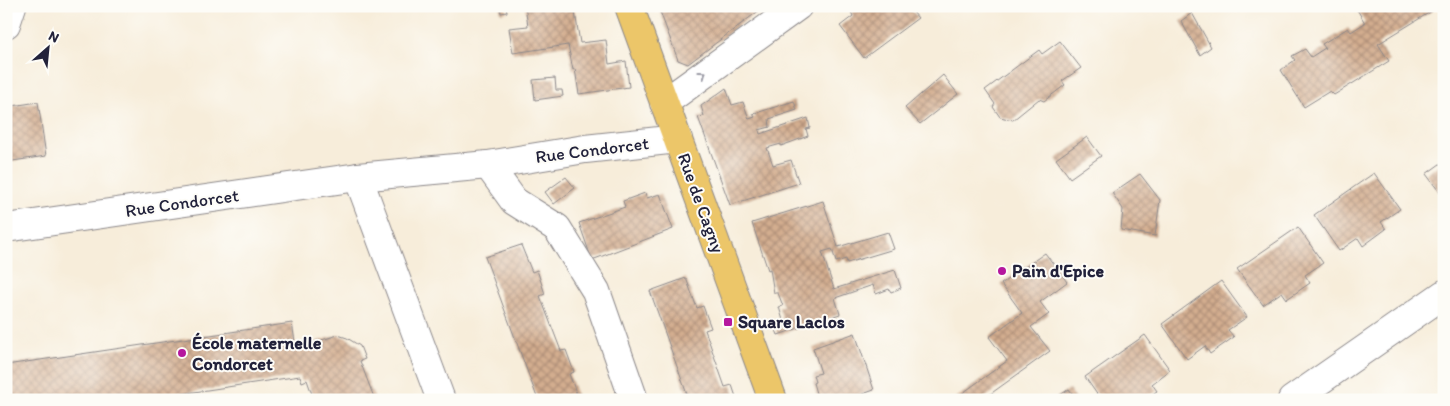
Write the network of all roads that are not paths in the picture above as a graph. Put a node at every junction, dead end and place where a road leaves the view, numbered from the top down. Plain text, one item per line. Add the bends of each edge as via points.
1 (12, 6) edge
2 (629, 6) edge
3 (798, 6) edge
4 (6, 24) edge
5 (664, 103) junction
6 (678, 138) junction
7 (488, 165) junction
8 (358, 177) junction
9 (6, 228) edge
10 (1444, 294) edge
11 (442, 400) edge
12 (634, 400) edge
13 (774, 400) edge
14 (1292, 400) edge

1 - 4 street
2 - 5 main road, Rue de Cagny
5 -> 3 street
5 - 6 main road, Rue de Cagny
6 - 7 street, Rue Condorcet
6 - 13 main road, Rue de Cagny
7 - 8 street, Rue Condorcet
7 - 12 street via 514,201 557,228 596,291
8 - 9 street, Rue Condorcet
8 - 11 street
10 - 14 street

